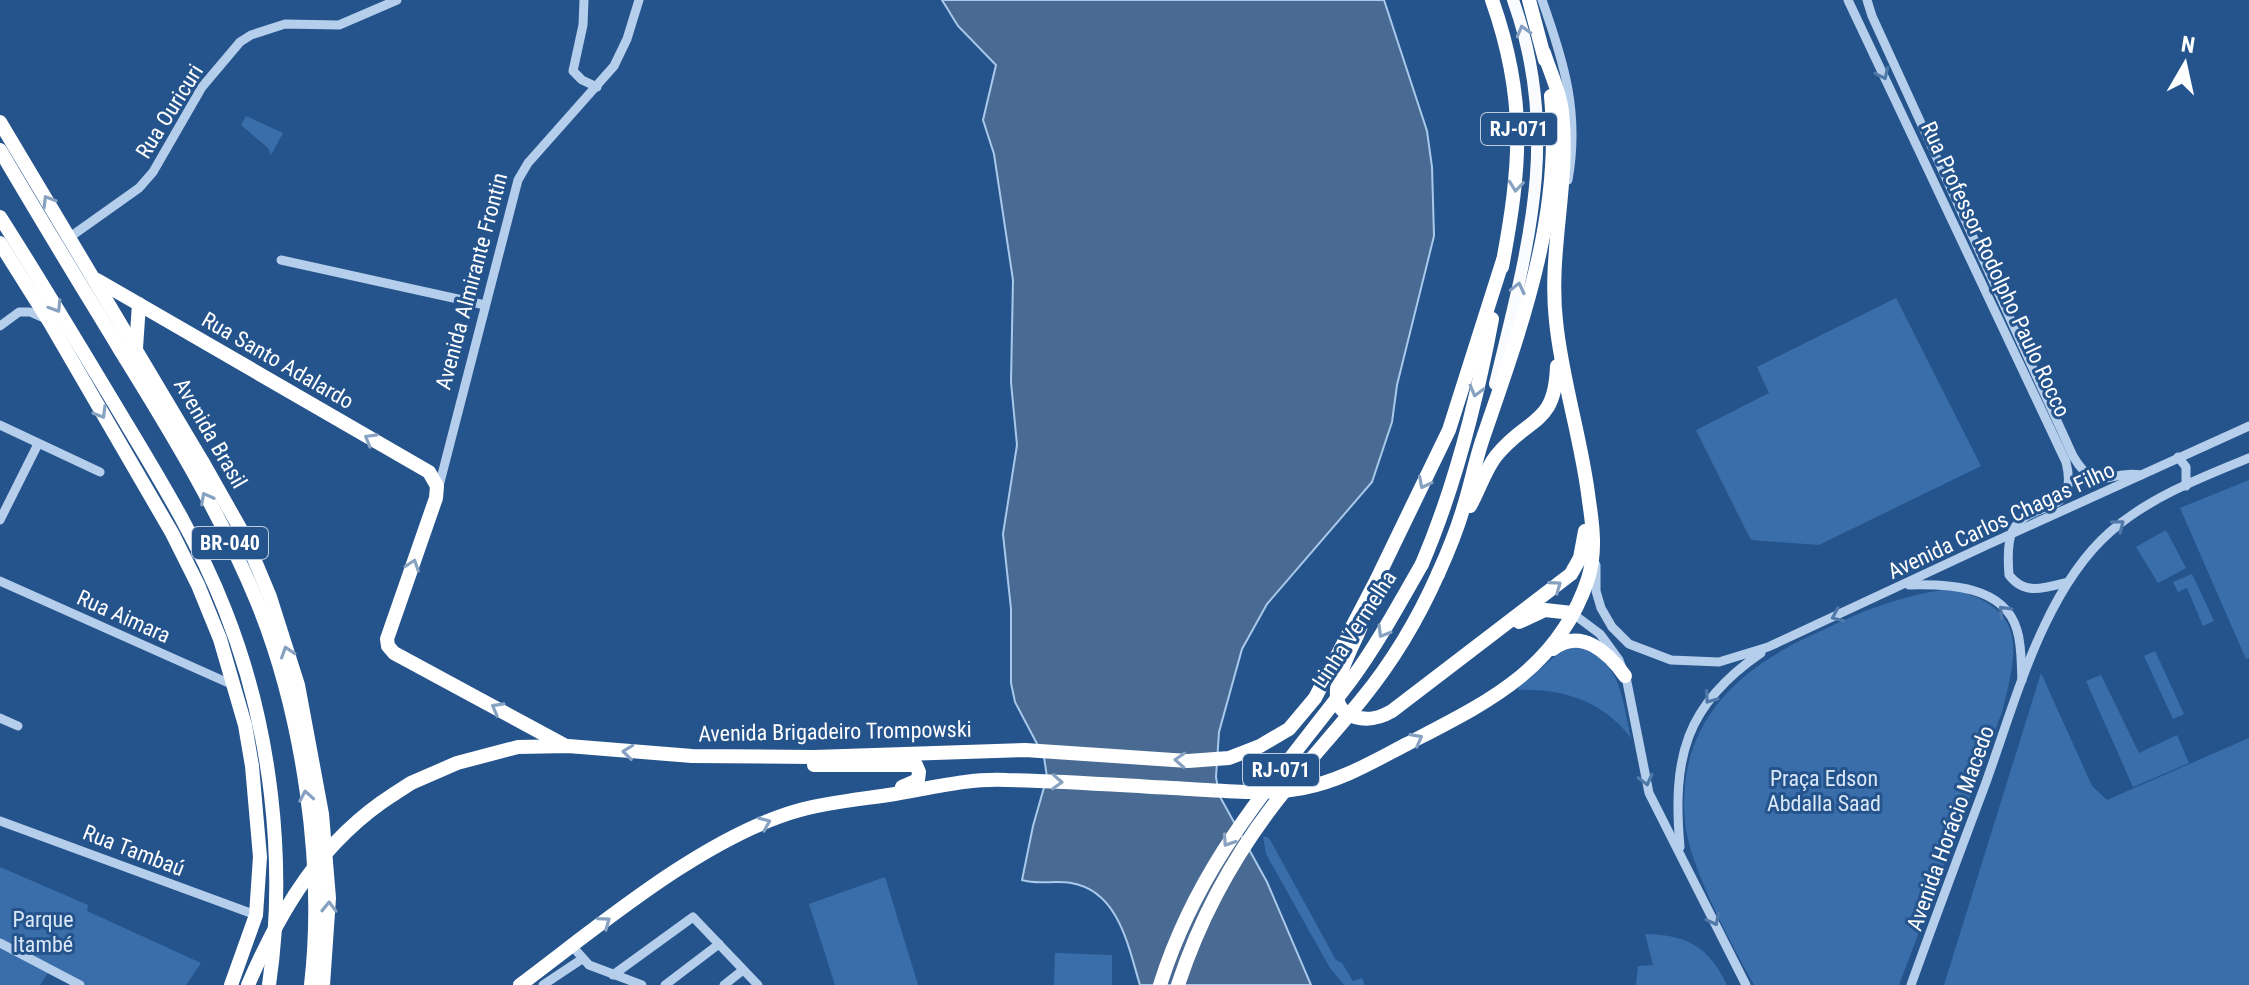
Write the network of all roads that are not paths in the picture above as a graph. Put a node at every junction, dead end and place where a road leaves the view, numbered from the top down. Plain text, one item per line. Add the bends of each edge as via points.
1 (397, 0) edge
2 (583, 0) edge
3 (639, 0) edge
4 (1492, 0) edge
5 (1513, 0) edge
6 (1529, 0) edge
7 (1542, 0) edge
8 (1848, 0) edge
9 (1867, 0) edge
10 (1543, 51) junction
11 (597, 87) junction
12 (0, 122) edge
13 (0, 150) edge
14 (0, 217) edge
15 (70, 237) junction
16 (1559, 238) junction
17 (0, 243) edge
18 (281, 260) dead end
19 (1503, 260) junction
20 (96, 279) junction
21 (139, 304) junction
22 (485, 305) junction
23 (1555, 318) junction
24 (49, 321) junction
25 (0, 326) edge
26 (136, 348) junction
27 (143, 387) junction
28 (0, 425) edge
29 (2249, 426) edge
30 (38, 444) junction
31 (1481, 446) junction
32 (2178, 457) junction
33 (2249, 458) edge
34 (445, 465) junction
35 (100, 472) dead end
36 (2141, 475) junction
37 (434, 482) junction
38 (2186, 486) junction
39 (1588, 492) junction
40 (0, 520) edge
41 (2011, 534) junction
42 (1594, 537) junction
43 (1453, 539) junction
44 (0, 581) edge
45 (1376, 581) junction
46 (2068, 582) junction
47 (1905, 585) junction
48 (1572, 613) junction
49 (1768, 647) junction
50 (1472, 651) junction
51 (1544, 658) junction
52 (1625, 676) junction
53 (2022, 684) junction
54 (233, 685) junction
55 (0, 718) edge
56 (18, 726) dead end
57 (565, 746) junction
58 (762, 757) junction
59 (868, 799) junction
60 (0, 821) edge
61 (1681, 854) junction
62 (256, 915) junction
63 (0, 943) edge
64 (719, 944) junction
65 (572, 946) junction
66 (582, 959) junction
67 (743, 970) junction
68 (613, 975) junction
69 (533, 983) edge
70 (80, 985) edge
71 (228, 985) edge
72 (248, 985) edge
73 (269, 985) edge
74 (311, 985) edge
75 (323, 985) edge
76 (642, 985) edge
77 (665, 985) edge
78 (724, 985) edge
79 (758, 985) edge
80 (1160, 985) edge
81 (1178, 985) edge
82 (1746, 985) edge
83 (1911, 985) edge

1 - 15 street, Rua Ouricuri via 339,25 285,24 240,42 202,87 153,172
2 - 11 street via 573,71
3 - 11 street, Avenida Almirante Frontin via 620,55
4 -> 19 highway, Linha Vermelha / RJ-071 via 1511,63 1519,128
31 -> 5 main road, Linha Vermelha via 1538,178 1536,94
6 - 10 highway, Linha Vermelha / RJ-071
7 - 16 street via 1560,50 1573,143
8 -> 41 street, Rua Professor Rodolpho Paulo Rocco via 2063,451 2069,478 2066,495 2021,520
9 - 36 street, Rua Professor Rodolpho Paulo Rocco via 2073,456 2086,474 2099,480
10 - 16 highway via 1562,112
10 - 31 highway, Linha Vermelha / RJ-071 via 1552,104 1553,165 1544,235 1514,350
11 - 22 street, Avenida Almirante Frontin via 518,180
15 -> 12 highway, Avenida Brasil
13 - 27 highway, Avenida Brasil / BR-040
14 -> 73 highway, BR-040 via 184,520 237,642 256,714 273,825
15 - 20 highway, Avenida Brasil
16 - 23 highway
17 - 24 highway
18 - 22 street
19 -> 45 highway, Linha Vermelha via 1449,430
19 -> 80 highway, Linha Vermelha / RJ-071, bridge via 1481,371 1422,564 1371,651 1215,861 1179,932
20 - 21 highway, Rua Santo Adalardo
20 - 26 highway, Avenida Brasil
20 - 27 highway
21 - 26 highway
37 -> 21 highway, Rua Santo Adalardo
22 - 34 street, Avenida Almirante Frontin
23 - 39 highway
23 - 43 highway via 1556,384 1551,403 1496,455
24 - 25 street via 24,311
24 -> 54 highway via 172,533 220,639
75 -> 26 highway, Avenida Brasil via 329,898 325,836 298,685 245,537
74 -> 27 highway, Avenida Brasil / BR-040 via 311,823 285,690 243,571
28 - 30 street
29 - 32 street, Avenida Carlos Chagas Filho
30 - 35 street
30 - 40 street
31 - 43 highway, Linha Vermelha / RJ-071
32 - 36 street, Avenida Carlos Chagas Filho
32 - 38 street via 2186,467
33 - 38 street
34 - 37 street, Avenida Almirante Frontin
34 - 37 street
36 - 41 street, Avenida Carlos Chagas Filho
57 -> 37 highway, Avenida Almirante Frontin via 388,646
46 -> 38 street via 2125,519
39 - 42 highway
50 -> 39 highway via 1571,574 1583,549
41 - 46 street via 2009,575 2017,583 2031,589
41 - 47 street, Avenida Carlos Chagas Filho
42 - 48 highway via 1588,579
42 - 49 street, Avenida Carlos Chagas Filho via 1598,600 1612,627 1629,644 1658,657 1706,664
43 - 81 highway, Linha Vermelha / RJ-071, bridge via 1424,604 1385,668 1271,807 1230,870
44 - 54 street, Rua Aimara
45 - 50 highway via 1336,685 1346,713 1380,718
45 -> 58 highway, Avenida Brigadeiro Trompowski via 1315,698 1298,720 1244,754 1210,761 1025,750
46 - 53 street
47 -> 49 street, Avenida Carlos Chagas Filho
53 -> 47 street via 2017,629 1999,605 1954,585
48 - 50 highway via 1539,611
48 - 51 highway
48 - 52 street via 1615,650
49 -> 61 street, Avenida Carlos Chagas Filho via 1732,672 1707,699 1688,737 1677,798
51 - 52 highway via 1563,643 1582,641 1604,652
59 -> 51 highway via 1006,779 1234,791 1304,788 1348,774 1493,698
52 -> 61 street via 1649,793
53 - 83 street, Avenida Horácio Macedo
54 - 62 highway via 252,766 260,857
55 - 56 street
58 -> 57 highway, Avenida Brigadeiro Trompowski
57 - 72 highway, Avenida Brigadeiro Trompowski, bridge via 483,754 394,794 349,829 307,875 282,913
58 - 59 highway via 789,765 910,764 918,769 914,783
65 -> 59 highway via 736,836 803,809
60 - 62 street, Rua Tambaú
61 -> 82 street
62 - 71 highway
63 - 70 street
64 - 67 street
64 - 68 street via 693,917
64 - 77 street
65 - 66 street
65 - 69 highway
66 - 68 street
66 - 69 street
67 - 78 street
67 - 79 street
68 - 76 street

